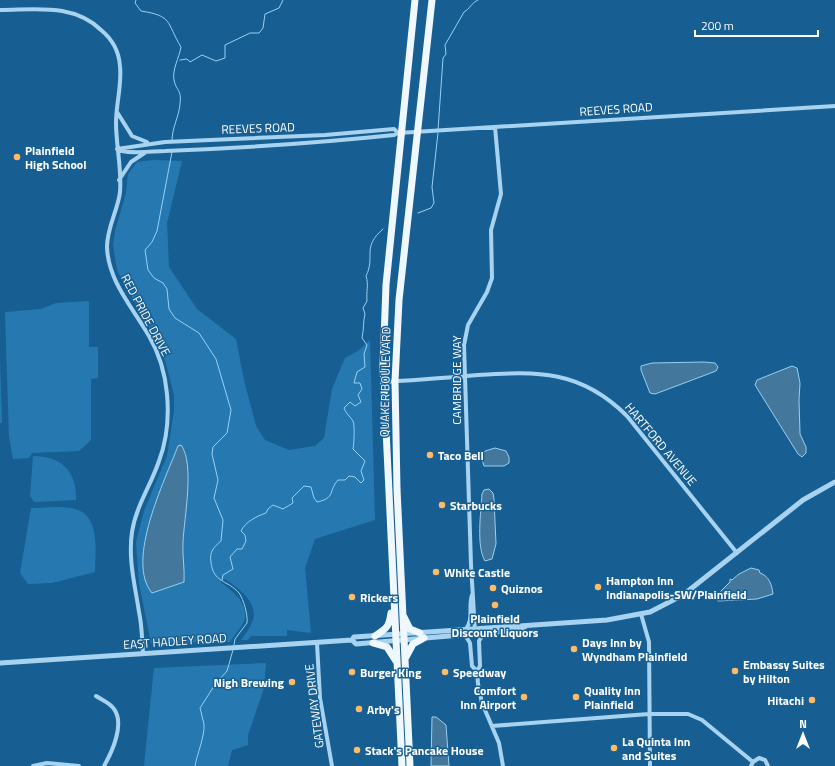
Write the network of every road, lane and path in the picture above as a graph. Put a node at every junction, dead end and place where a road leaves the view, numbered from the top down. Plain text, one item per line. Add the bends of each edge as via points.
1 (415, 0) edge
2 (432, 0) edge
3 (0, 10) edge
4 (835, 106) edge
5 (117, 112) junction
6 (495, 127) junction
7 (417, 132) junction
8 (400, 133) junction
9 (154, 143) junction
10 (117, 149) junction
11 (148, 152) junction
12 (119, 180) junction
13 (464, 376) junction
14 (394, 381) junction
15 (383, 382) junction
16 (835, 482) edge
17 (737, 553) junction
18 (472, 594) junction
19 (393, 597) junction
20 (403, 614) junction
21 (641, 614) junction
22 (526, 626) junction
23 (475, 631) junction
24 (466, 632) junction
25 (484, 633) junction
26 (422, 636) junction
27 (404, 637) junction
28 (395, 638) junction
29 (374, 639) junction
30 (317, 643) junction
31 (142, 653) junction
32 (396, 661) junction
33 (405, 661) junction
34 (0, 663) edge
35 (477, 671) junction
36 (96, 696) dead end
37 (649, 714) junction
38 (492, 726) junction
39 (752, 764) edge
40 (32, 766) edge
41 (79, 766) edge
42 (104, 766) edge
43 (332, 766) edge
44 (402, 766) edge
45 (410, 766) edge
46 (503, 766) edge
47 (650, 766) edge
48 (768, 766) edge

1 - 8 main road, QUAKER BOULEVARD
2 - 7 main road, QUAKER BOULEVARD
3 - 5 street via 59,10 82,16 96,25 117,49 120,64
4 - 6 street, REEVES ROAD
5 - 9 street via 132,136 142,142
5 - 10 street
6 - 7 street, REEVES ROAD
6 - 13 street, CAMBRIDGE WAY via 501,194 491,230 492,278 466,329
7 - 8 street, REEVES ROAD
7 - 14 main road, QUAKER BOULEVARD via 399,300
8 - 9 street, REEVES ROAD via 394,129
8 - 11 street, REEVES ROAD via 321,142
8 - 15 main road, QUAKER BOULEVARD via 386,285
9 - 10 street, REEVES ROAD
10 - 11 street, REEVES ROAD via 122,152
10 - 12 street, RED PRIDE DRIVE
11 - 12 street via 131,162
12 - 31 street, RED PRIDE DRIVE via 120,192 107,246 111,270 156,351 164,376 168,410 160,460 140,503 132,532 130,560 139,612
13 - 14 street, HARTFORD AVENUE
13 - 17 street, HARTFORD AVENUE via 540,373 573,381 595,391 627,416
13 - 18 street, CAMBRIDGE WAY
14 - 15 street, HARTFORD AVENUE
14 - 20 main road, QUAKER BOULEVARD
15 - 19 main road, QUAKER BOULEVARD
16 - 17 street, EAST HADLEY ROAD via 803,500
17 - 21 street, EAST HADLEY ROAD via 690,591 665,605
18 - 23 street, CAMBRIDGE WAY
18 - 24 street, CAMBRIDGE WAY via 471,622
19 - 28 main road, QUAKER BOULEVARD
19 - 29 main road via 390,624
20 - 26 main road via 410,629
20 - 27 main road, QUAKER BOULEVARD
21 - 22 street, EAST HADLEY ROAD
21 - 37 street via 648,642
22 - 23 street, EAST HADLEY ROAD
22 - 25 street, EAST HADLEY ROAD via 520,630
23 - 24 street, EAST HADLEY ROAD
23 - 25 street, EAST HADLEY ROAD
24 - 26 street, EAST HADLEY ROAD
24 - 35 street via 470,643 472,666
25 - 35 street via 479,640 480,666
26 - 27 street, EAST HADLEY ROAD
26 - 33 main road via 413,644
27 - 28 street, EAST HADLEY ROAD
27 - 33 main road, QUAKER BOULEVARD
28 - 29 street, EAST HADLEY ROAD
28 - 32 main road, QUAKER BOULEVARD
29 - 30 street, EAST HADLEY ROAD via 356,644 352,640
29 - 32 main road via 387,648
30 - 31 street, EAST HADLEY ROAD
30 - 43 street, GATEWAY DRIVE via 320,698
31 - 34 street, EAST HADLEY ROAD
32 - 44 main road, QUAKER BOULEVARD
33 - 45 main road, QUAKER BOULEVARD
35 - 38 street via 479,692
36 - 42 street via 112,707 117,716 116,744
37 - 38 street
37 - 39 street via 688,714 698,717
37 - 47 street
38 - 46 street
39 - 48 street via 756,759 763,759
40 - 41 street via 47,763

